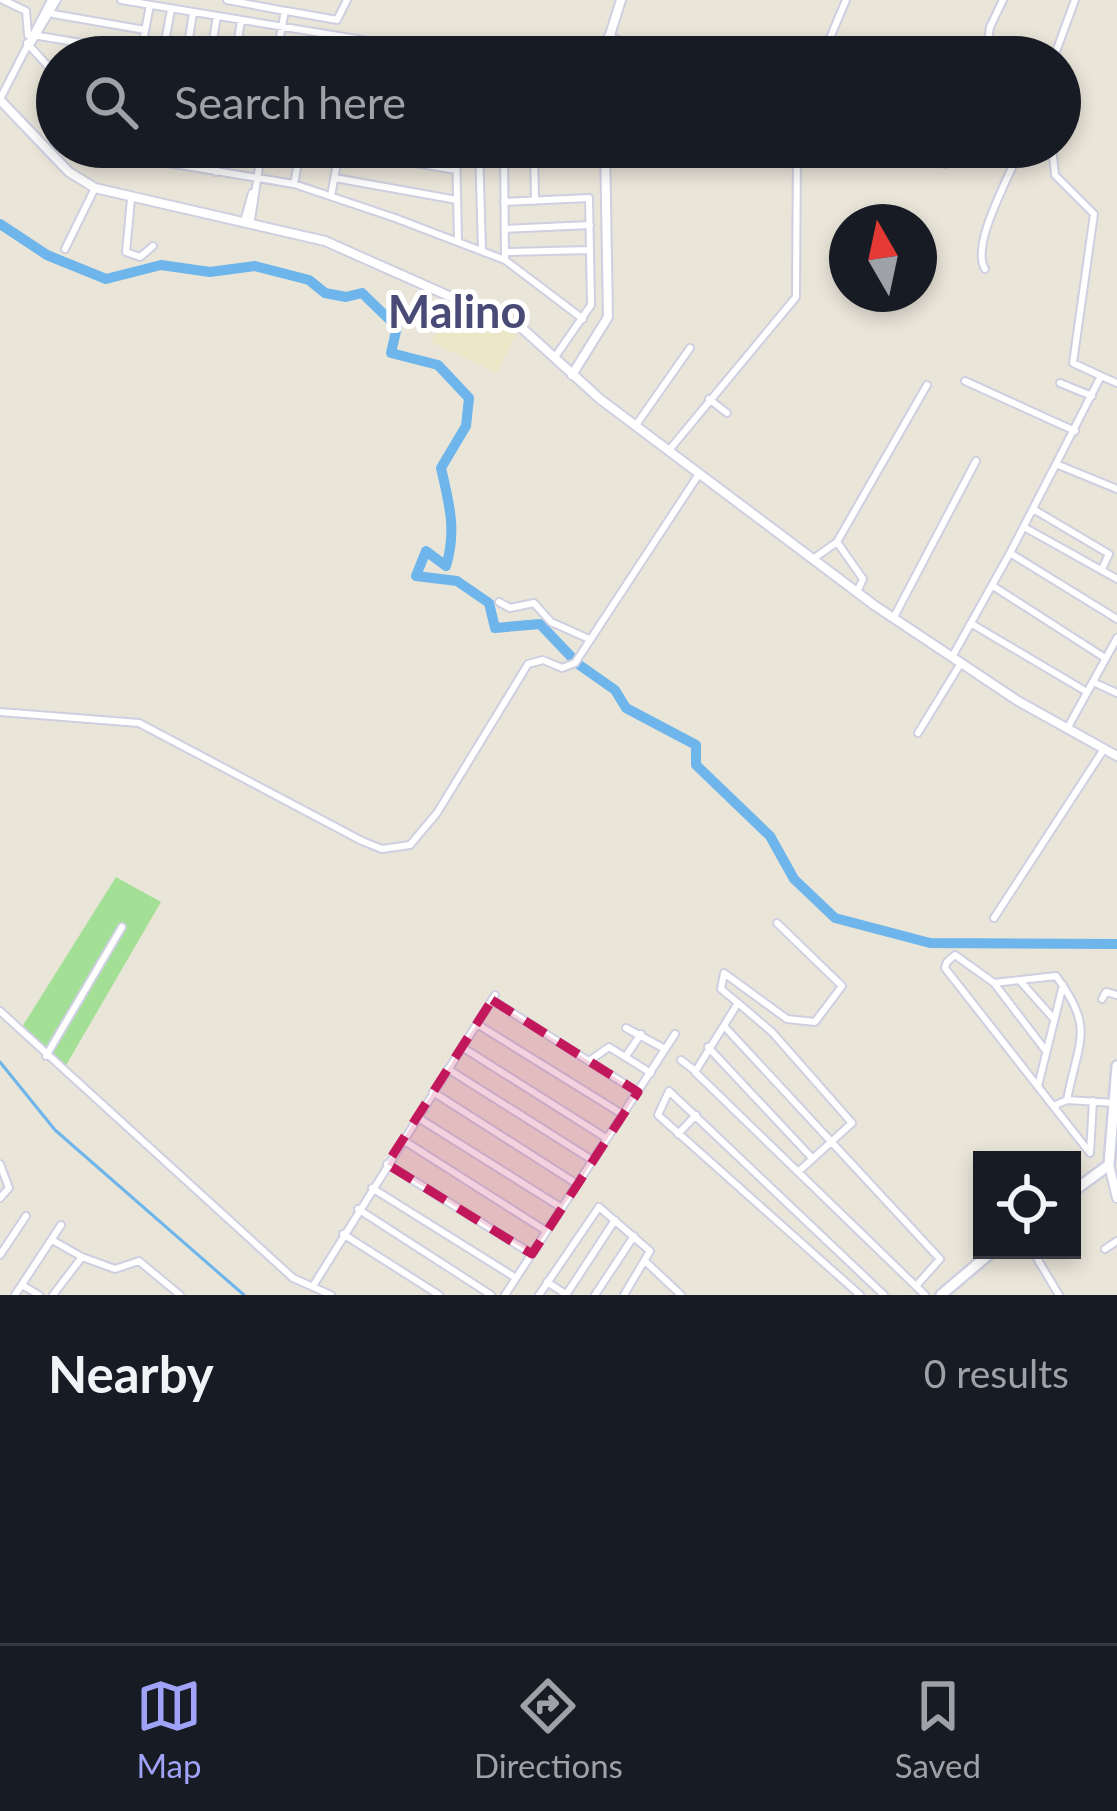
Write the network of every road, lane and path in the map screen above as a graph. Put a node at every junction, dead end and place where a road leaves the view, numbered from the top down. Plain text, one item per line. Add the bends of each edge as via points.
1 (3, 0) edge
2 (29, 0) edge
3 (54, 0) edge
4 (121, 0) edge
5 (226, 0) edge
6 (347, 0) edge
7 (608, 0) edge
8 (846, 0) edge
9 (1003, 0) edge
10 (1075, 0) edge
11 (246, 2) edge
12 (620, 2) edge
13 (150, 5) junction
14 (281, 7) edge
15 (171, 10) junction
16 (26, 11) junction
17 (193, 13) junction
18 (53, 14) junction
19 (217, 17) junction
20 (241, 21) junction
21 (281, 29) junction
22 (145, 30) junction
23 (320, 34) joint
24 (606, 35) edge
25 (38, 36) edge
26 (144, 36) edge
27 (167, 36) edge
28 (189, 36) edge
29 (214, 36) edge
30 (238, 36) edge
31 (280, 36) edge
32 (333, 36) edge
33 (831, 36) edge
34 (989, 36) edge
35 (1062, 36) edge
36 (36, 37) edge
37 (28, 42) junction
38 (36, 49) edge
39 (0, 99) edge
40 (36, 137) edge
41 (65, 168) edge
42 (197, 168) edge
43 (217, 168) edge
44 (258, 168) edge
45 (296, 168) edge
46 (337, 168) edge
47 (445, 168) edge
48 (480, 168) edge
49 (504, 168) edge
50 (534, 168) edge
51 (604, 168) edge
52 (796, 168) edge
53 (1013, 168) edge
54 (1054, 168) edge
55 (456, 170) joint
56 (216, 172) junction
57 (256, 178) junction
58 (335, 178) junction
59 (293, 184) junction
60 (95, 188) junction
61 (332, 196) junction
62 (131, 199) junction
63 (457, 200) junction
64 (535, 201) junction
65 (505, 202) junction
66 (249, 215) junction
67 (590, 225) junction
68 (505, 229) junction
69 (458, 242) junction
70 (80, 246) dead end
71 (153, 246) dead end
72 (482, 250) junction
73 (590, 250) junction
74 (505, 256) junction
75 (985, 268) dead end
76 (583, 319) junction
77 (690, 348) dead end
78 (554, 358) junction
79 (572, 376) junction
80 (1101, 376) junction
81 (965, 381) dead end
82 (1060, 383) dead end
83 (1117, 383) edge
84 (927, 386) dead end
85 (1092, 396) junction
86 (709, 399) junction
87 (727, 413) dead end
88 (636, 425) junction
89 (1075, 430) junction
90 (670, 449) junction
91 (976, 461) dead end
92 (1056, 464) junction
93 (701, 471) junction
94 (1117, 489) edge
95 (1033, 509) junction
96 (1024, 527) junction
97 (835, 545) junction
98 (1010, 554) junction
99 (813, 559) junction
100 (825, 568) junction
101 (1102, 570) junction
102 (1117, 579) edge
103 (993, 586) junction
104 (857, 592) junction
105 (499, 602) dead end
106 (894, 617) junction
107 (1117, 620) edge
108 (972, 624) junction
109 (1117, 638) edge
110 (590, 640) junction
111 (1105, 658) junction
112 (957, 660) junction
113 (1093, 682) junction
114 (1088, 692) junction
115 (1117, 693) edge
116 (0, 712) edge
117 (1067, 730) junction
118 (919, 733) dead end
119 (1104, 749) junction
120 (1117, 756) edge
121 (994, 918) dead end
122 (777, 923) dead end
123 (122, 927) dead end
124 (1021, 982) junction
125 (994, 983) junction
126 (1063, 985) junction
127 (1117, 995) edge
128 (1102, 999) dead end
129 (739, 1003) junction
130 (0, 1011) edge
131 (1054, 1019) junction
132 (477, 1024) junction
133 (723, 1025) junction
134 (626, 1028) dead end
135 (641, 1034) junction
136 (675, 1034) dead end
137 (462, 1047) junction
138 (708, 1047) junction
139 (666, 1050) junction
140 (1046, 1051) junction
141 (46, 1056) junction
142 (626, 1057) junction
143 (682, 1060) dead end
144 (590, 1061) junction
145 (1117, 1066) edge
146 (448, 1069) junction
147 (694, 1070) junction
148 (651, 1073) junction
149 (1038, 1086) junction
150 (638, 1091) junction
151 (433, 1092) junction
152 (1067, 1100) junction
153 (1093, 1101) junction
154 (1114, 1103) junction
155 (1053, 1106) junction
156 (623, 1114) junction
157 (696, 1115) junction
158 (417, 1117) junction
159 (1115, 1133) edge
160 (678, 1134) junction
161 (607, 1138) junction
162 (403, 1140) junction
163 (832, 1140) junction
164 (812, 1158) junction
165 (592, 1161) junction
166 (0, 1164) edge
167 (388, 1164) junction
168 (1109, 1165) junction
169 (798, 1172) junction
170 (577, 1184) junction
171 (1081, 1185) edge
172 (372, 1187) junction
173 (0, 1198) edge
174 (1117, 1198) edge
175 (562, 1208) junction
176 (358, 1209) junction
177 (26, 1216) dead end
178 (802, 1216) junction
179 (615, 1220) junction
180 (62, 1225) dead end
181 (790, 1228) junction
182 (546, 1231) junction
183 (343, 1234) junction
184 (634, 1236) junction
185 (52, 1240) junction
186 (1117, 1241) edge
187 (1105, 1249) dead end
188 (532, 1254) junction
189 (0, 1255) edge
190 (82, 1258) junction
191 (984, 1259) edge
192 (1037, 1259) edge
193 (646, 1262) junction
194 (516, 1278) junction
195 (548, 1282) junction
196 (670, 1284) junction
197 (22, 1286) junction
198 (313, 1286) junction
199 (916, 1286) junction
200 (944, 1294) edge
201 (16, 1295) edge
202 (38, 1295) edge
203 (53, 1295) edge
204 (180, 1295) edge
205 (331, 1295) edge
206 (440, 1295) edge
207 (491, 1295) edge
208 (505, 1295) edge
209 (539, 1295) edge
210 (566, 1295) edge
211 (596, 1295) edge
212 (624, 1295) edge
213 (662, 1295) edge
214 (681, 1295) edge
215 (860, 1295) edge
216 (884, 1295) edge
217 (925, 1295) edge
218 (1059, 1295) edge

1 - 16 street
2 - 16 street
3 - 18 street
3 - 37 street
4 - 13 street
5 - 11 street
6 - 14 street via 337,20
7 - 12 street
8 - 33 street
9 - 34 street
10 - 35 street
11 - 14 street
12 - 24 street
13 - 15 street
13 - 22 street
14 - 21 street
15 - 17 street
15 - 27 street
16 - 37 street
17 - 19 street
17 - 28 street
18 - 22 street
18 - 25 street
19 - 20 street
19 - 29 street
20 - 21 street
20 - 30 street
21 - 23 street
21 - 31 street
22 - 26 street
23 - 32 street
36 - 37 street
37 - 38 street
37 - 39 street
39 - 40 street
41 - 60 street
42 - 56 street
43 - 56 street
44 - 57 street
45 - 59 street
46 - 58 street
47 - 55 street
48 - 72 street
49 - 65 street
50 - 64 street
51 - 79 street via 608,317
52 - 86 street via 796,297
53 - 75 street via 982,228 977,252
54 - 80 street via 1094,214 1073,363
55 - 63 street
56 - 57 street
57 - 59 street
57 - 66 street
58 - 61 street
58 - 63 street
59 - 61 street
60 - 62 street
60 - 70 street via 68,245
61 - 69 street
62 - 66 street
62 - 71 street via 126,253 140,257
63 - 69 street
64 - 65 street
64 - 67 street via 589,198
65 - 68 street
66 - 78 street via 518,326
67 - 68 street
67 - 73 street
68 - 74 street
69 - 72 street
72 - 74 street
73 - 74 street
73 - 76 street via 591,304
74 - 76 street
76 - 78 street
77 - 88 street
78 - 79 street
79 - 88 street
80 - 83 street
80 - 85 street
81 - 89 street
82 - 85 street
84 - 97 street
85 - 89 street
86 - 87 street
86 - 90 street
88 - 90 street
89 - 92 street
90 - 93 street
91 - 106 street
92 - 94 street
92 - 95 street
93 - 99 street
93 - 110 street
95 - 96 street
95 - 101 street via 1108,554
96 - 98 street
96 - 101 street
97 - 99 street
97 - 100 street
97 - 104 street via 863,579
98 - 103 street
98 - 107 street
99 - 100 street
100 - 104 street
101 - 102 street
103 - 108 street
103 - 111 street
104 - 106 street
105 - 110 street via 534,604
106 - 112 street
108 - 112 street
108 - 114 street
109 - 111 street
110 - 116 street via 575,663 528,664 423,834 388,849 130,720
111 - 113 street
112 - 117 street
112 - 118 street
113 - 114 street
113 - 115 street
114 - 117 street
117 - 119 street
119 - 120 street
119 - 121 street
122 - 129 street via 833,975 840,996 815,1022 795,1022 724,974 722,989
123 - 141 street
124 - 125 street
124 - 126 street via 1056,976
124 - 131 street
125 - 140 street
125 - 149 street via 958,956 945,964
126 - 131 street
126 - 152 street via 1083,1021
127 - 128 street
129 - 133 street
129 - 163 street via 852,1123
130 - 141 street
131 - 140 street
132 - 137 street
132 - 144 street via 494,998
132 - 156 street
133 - 138 street
133 - 163 street
134 - 135 street
135 - 139 street
135 - 142 street
136 - 139 street
137 - 146 street
137 - 161 street
138 - 147 street
138 - 164 street
139 - 148 street
140 - 149 street
141 - 198 street via 293,1278
142 - 144 street via 608,1047
142 - 148 street
143 - 147 street
144 - 150 street
145 - 154 main road
146 - 151 street
146 - 165 street
147 - 169 street
148 - 150 street
149 - 155 street
150 - 156 street
151 - 158 street
151 - 170 street
152 - 153 street
152 - 155 street
153 - 154 street
153 - 155 street via 1090,1153
154 - 159 main road
156 - 161 street
157 - 160 street
157 - 160 street via 668,1093 657,1113
157 - 178 street
158 - 162 street
158 - 175 street
159 - 168 main road
160 - 181 street via 782,1230
161 - 165 street
162 - 167 street
162 - 182 street
163 - 164 street
163 - 199 street via 940,1259
164 - 169 street
165 - 170 street
166 - 173 street via 9,1188
167 - 172 street
167 - 188 street
168 - 171 main road
168 - 174 street
169 - 199 street
170 - 175 street
172 - 176 street
172 - 194 street
175 - 182 street
176 - 183 street
176 - 207 street
177 - 189 street
178 - 181 street
178 - 216 street
179 - 184 street
179 - 195 street via 594,1207
179 - 210 street
180 - 185 street
181 - 215 street
182 - 188 street
183 - 198 street
183 - 206 street
184 - 193 street via 650,1251
184 - 211 street
185 - 190 street
185 - 197 street
186 - 187 street
188 - 194 street
190 - 203 street
190 - 204 street via 115,1269 140,1261
191 - 200 main road
192 - 218 street
193 - 196 street
193 - 212 street
194 - 208 street
195 - 209 street
195 - 210 street
196 - 213 street
196 - 214 street
197 - 201 street
197 - 202 street
198 - 205 street
199 - 217 street

